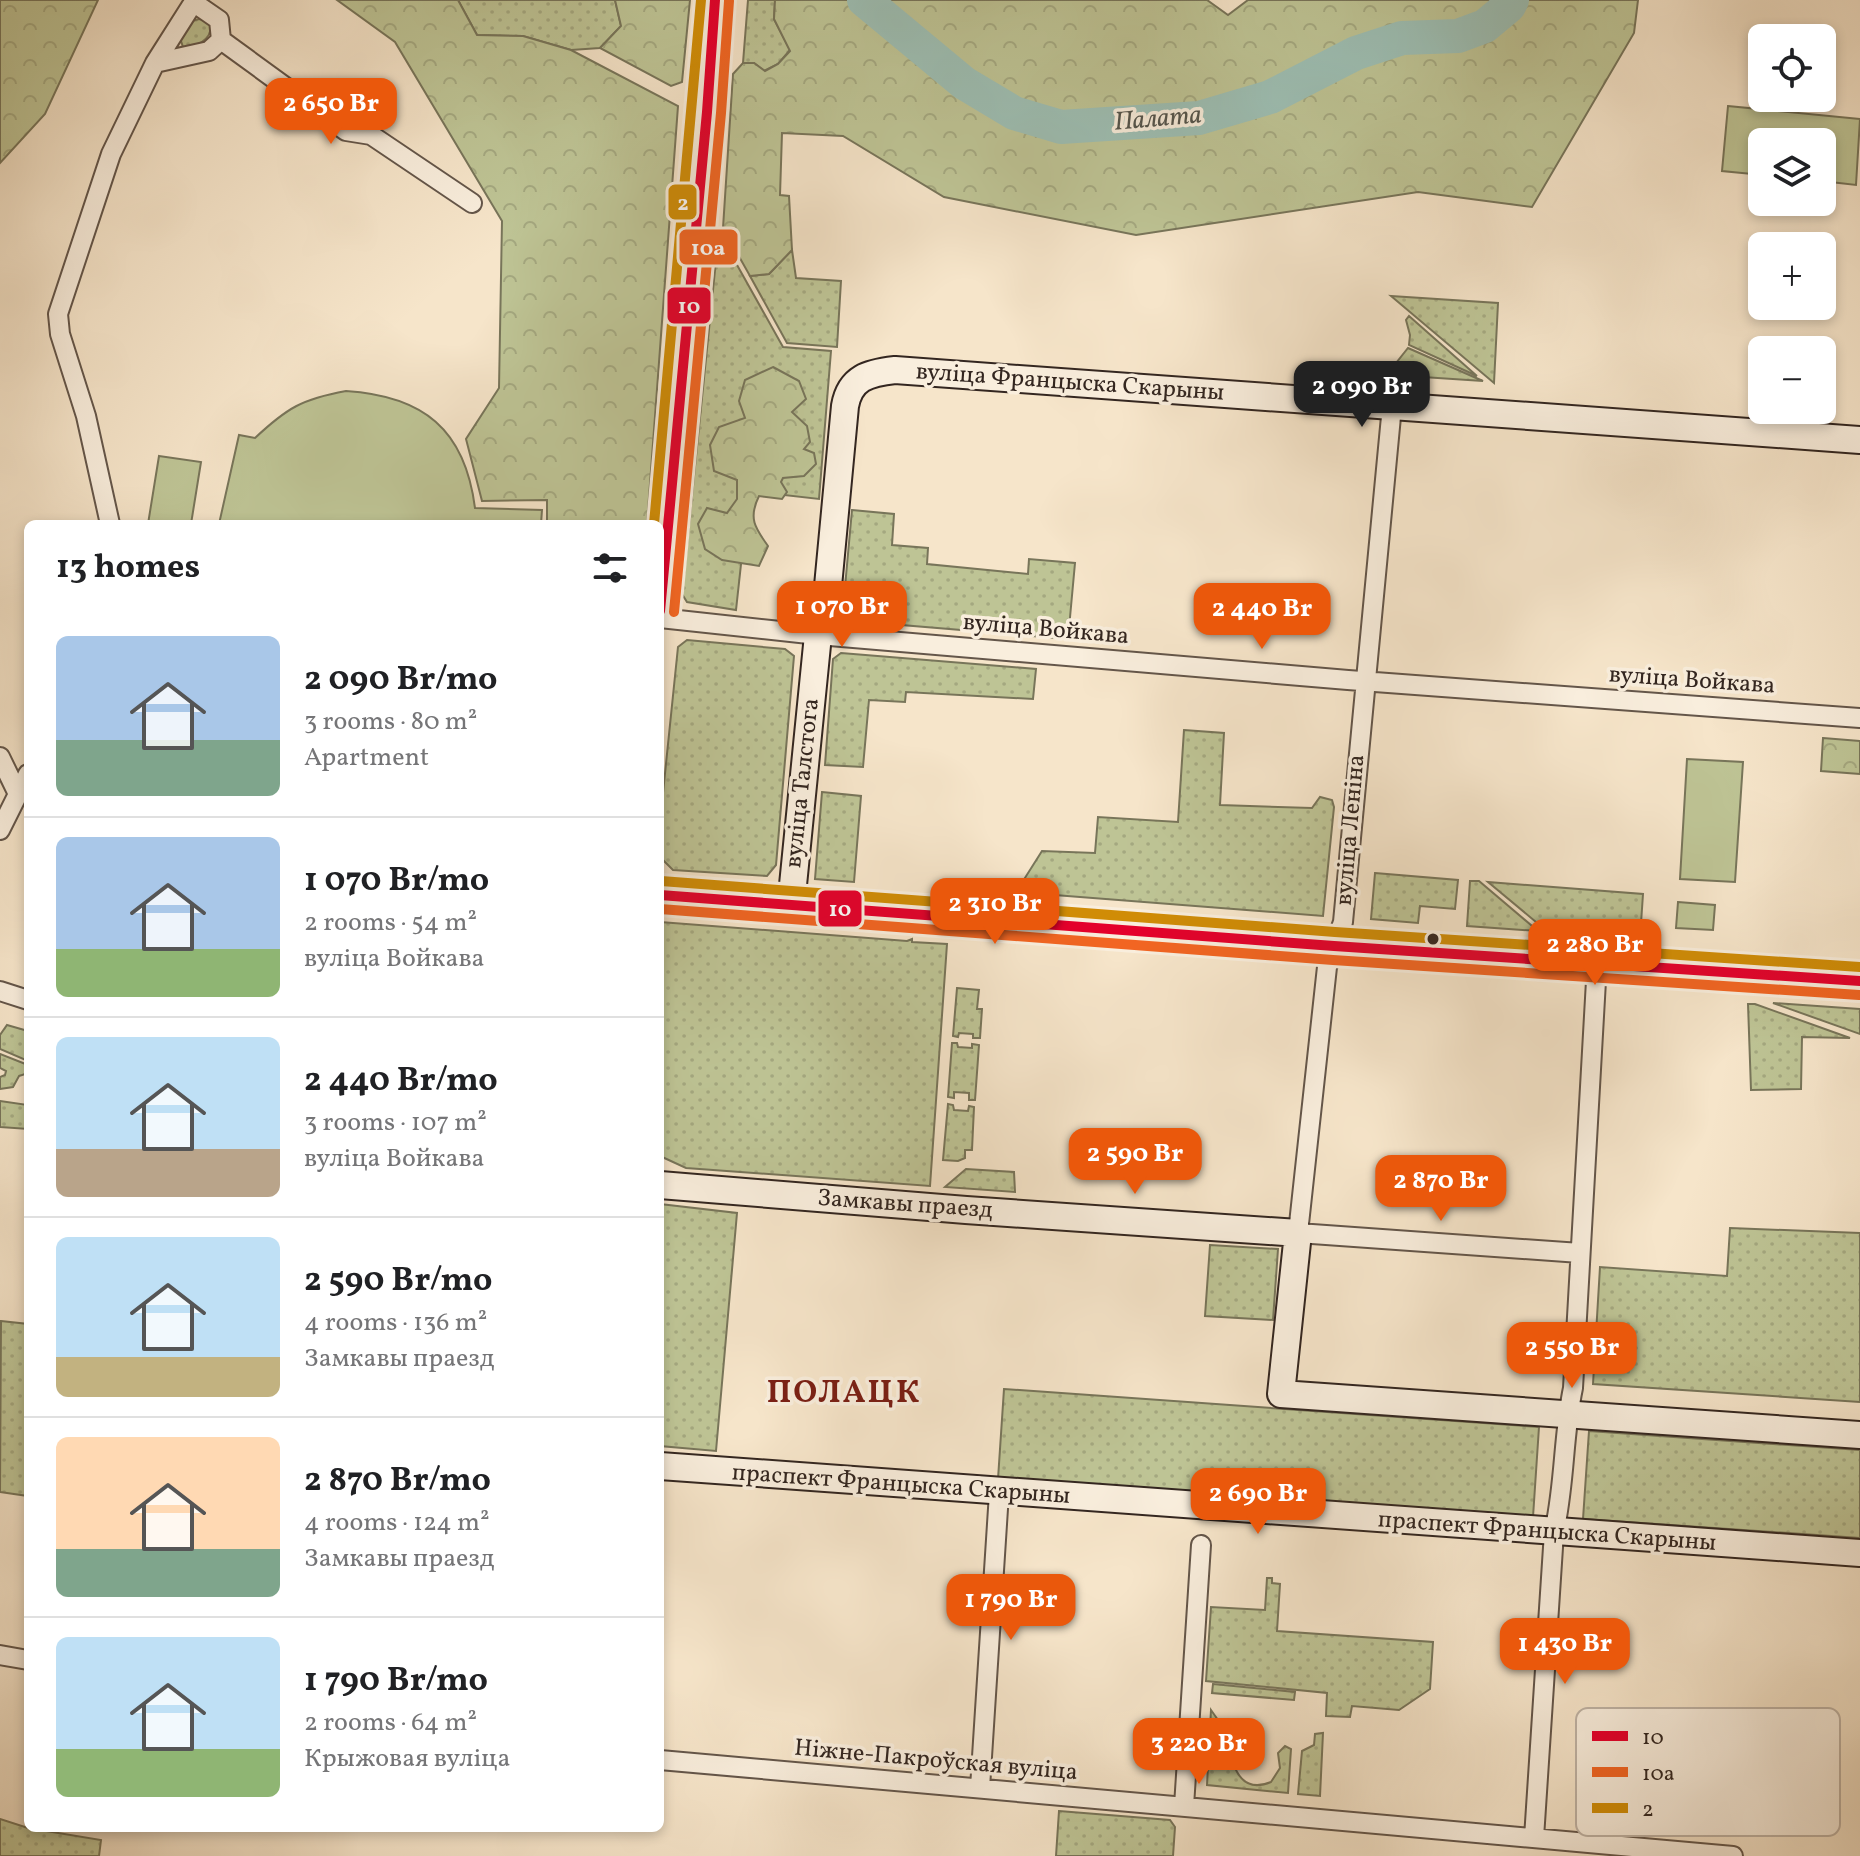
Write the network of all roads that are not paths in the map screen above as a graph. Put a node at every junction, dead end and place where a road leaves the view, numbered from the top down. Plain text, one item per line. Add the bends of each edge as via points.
1 (715, 0) edge
2 (194, 1) edge
3 (221, 40) junction
4 (155, 63) junction
5 (472, 203) dead end
6 (857, 379) joint
7 (1392, 406) junction
8 (1860, 440) edge
9 (109, 520) edge
10 (664, 569) edge
11 (664, 618) edge
12 (818, 635) junction
13 (1365, 681) junction
14 (1860, 718) edge
15 (0, 757) edge
16 (24, 782) edge
17 (18, 794) junction
18 (0, 830) edge
19 (664, 895) edge
20 (791, 905) junction
21 (1334, 946) junction
22 (1597, 963) junction
23 (1860, 981) edge
24 (0, 991) edge
25 (24, 999) edge
26 (664, 1175) edge
27 (664, 1185) edge
28 (688, 1188) junction
29 (1298, 1233) junction
30 (1580, 1253) junction
31 (1567, 1415) junction
32 (1860, 1435) edge
33 (664, 1466) edge
34 (999, 1493) junction
35 (1554, 1532) junction
36 (1201, 1545) dead end
37 (1860, 1553) edge
38 (0, 1655) edge
39 (24, 1659) edge
40 (664, 1760) edge
41 (980, 1788) junction
42 (1184, 1806) junction
43 (1534, 1838) junction
44 (1733, 1856) edge

1 - 10 street
2 - 3 street via 219,20
2 - 4 street
3 - 4 street via 209,51
3 - 5 street via 346,131 371,135
4 - 9 street via 111,154 58,314
6 - 7 street, вуліца Францыска Скарыны via 895,370
6 - 12 street, вуліца Талстога via 845,406 825,618
7 - 8 street, вуліца Францыска Скарыны
7 - 13 street, вуліца Леніна
11 - 12 street, вуліца Войкава
12 - 13 street, вуліца Войкава
12 - 20 street, вуліца Талстога
13 - 14 street, вуліца Войкава
13 - 21 street, вуліца Леніна via 1343,922
15 - 17 street
16 - 17 street
17 - 18 street
19 - 20 street
20 - 21 street
21 - 22 street
21 - 29 street, вуліца Леніна via 1327,967
22 - 23 street
22 - 30 street
24 - 25 street
26 - 28 street
27 - 28 street, Замкавы праезд
28 - 29 street, Замкавы праезд
29 - 30 street, Замкавы праезд
29 - 31 street, вуліца Леніна via 1281,1394
30 - 31 street
31 - 32 street
31 - 35 street
33 - 34 street, праспект Францыска Скарыны
34 - 35 street, праспект Францыска Скарыны
34 - 41 street
35 - 37 street, праспект Францыска Скарыны
35 - 43 street
36 - 42 street
38 - 39 street
40 - 41 street, Ніжне-Пакроўская вуліца
41 - 42 street, Ніжне-Пакроўская вуліца
42 - 43 street, Ніжне-Пакроўская вуліца
43 - 44 street, Ніжне-Пакроўская вуліца

